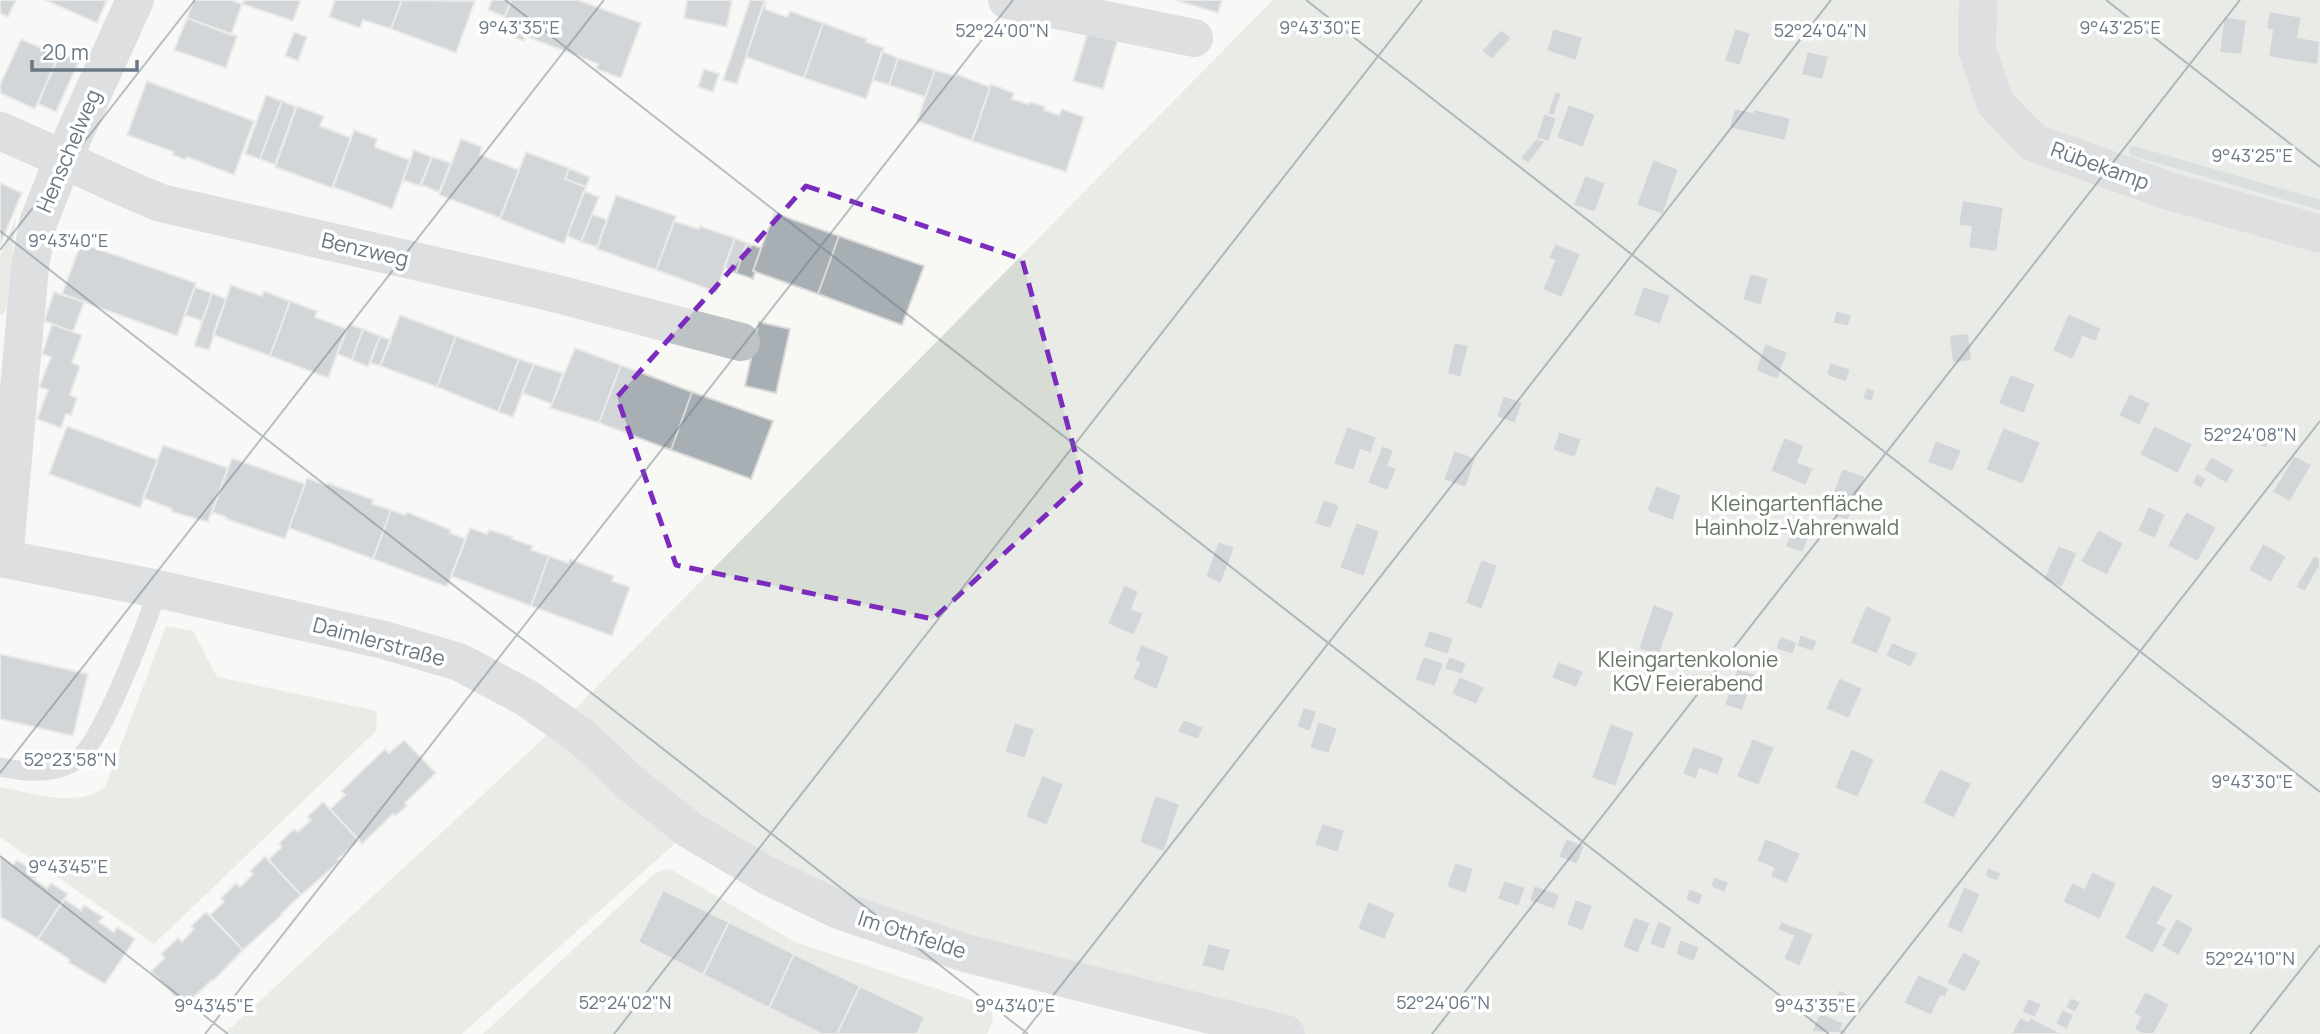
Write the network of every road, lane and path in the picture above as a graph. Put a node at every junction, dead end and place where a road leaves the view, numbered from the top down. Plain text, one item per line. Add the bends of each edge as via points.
1 (135, 0) edge
2 (1007, 0) edge
3 (1978, 0) edge
4 (1194, 38) dead end
5 (0, 131) edge
6 (64, 157) junction
7 (2320, 234) edge
8 (741, 342) dead end
9 (2, 559) edge
10 (158, 589) junction
11 (583, 738) joint
12 (0, 767) edge
13 (1286, 1034) edge

1 - 6 street, Henschelweg
2 - 4 street
3 - 7 street, Rübekamp via 1977,49 1995,103 2034,142 2169,191
5 - 6 street, Benzweg
6 - 8 street, Benzweg via 161,203 550,292
6 - 9 street, Henschelweg via 38,223 30,266
9 - 10 street, Daimlerstraße
10 - 11 street, Daimlerstraße via 384,640 459,663 527,698
10 - 12 lane via 144,632 95,737 75,761 43,772
11 - 13 street, Im Othfelde via 690,830 766,875 841,911 965,953

